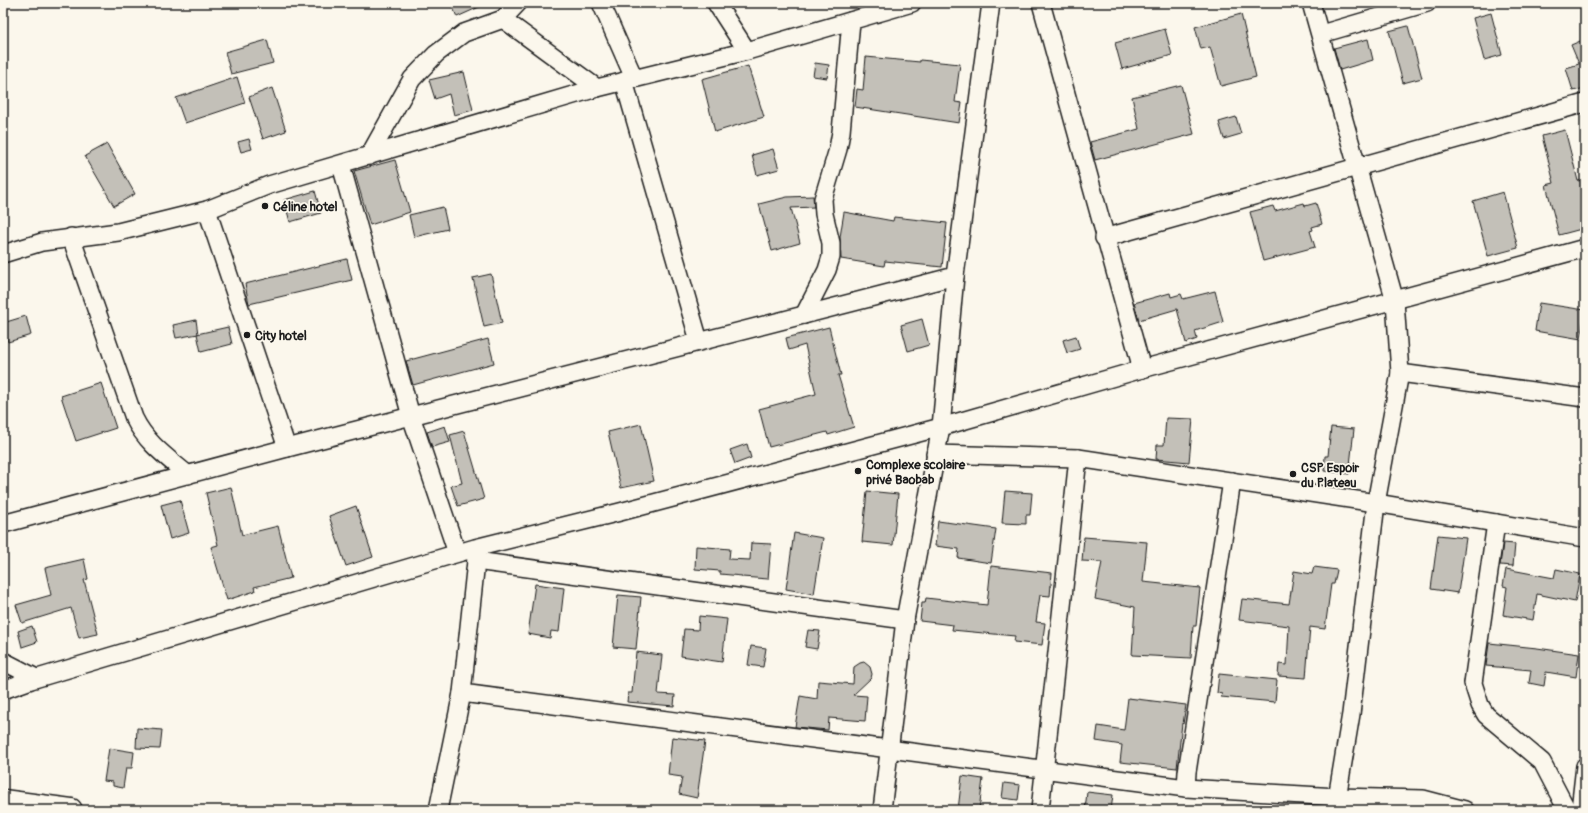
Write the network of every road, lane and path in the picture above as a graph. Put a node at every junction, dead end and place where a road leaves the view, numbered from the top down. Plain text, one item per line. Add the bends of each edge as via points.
1 (518, 3) edge
2 (600, 3) edge
3 (716, 3) edge
4 (912, 3) edge
5 (991, 3) edge
6 (1041, 3) edge
7 (1311, 3) edge
8 (1428, 3) edge
9 (503, 19) junction
10 (851, 21) junction
11 (1321, 34) junction
12 (747, 51) junction
13 (629, 80) junction
14 (598, 88) junction
15 (1585, 103) edge
16 (369, 156) junction
17 (341, 165) junction
18 (1357, 167) junction
19 (207, 210) junction
20 (71, 237) junction
21 (1104, 238) junction
22 (1585, 248) edge
23 (3, 254) edge
24 (955, 276) junction
25 (1395, 301) junction
26 (804, 315) junction
27 (699, 341) junction
28 (1142, 369) junction
29 (1400, 372) junction
30 (1585, 398) edge
31 (411, 416) junction
32 (941, 427) junction
33 (287, 448) junction
34 (935, 454) junction
35 (1078, 458) junction
36 (188, 475) junction
37 (1232, 481) junction
38 (1376, 503) junction
39 (1496, 523) junction
40 (3, 524) edge
41 (1585, 538) edge
42 (457, 553) junction
43 (476, 554) junction
44 (905, 620) junction
45 (3, 662) edge
46 (34, 679) junction
47 (3, 690) edge
48 (462, 693) junction
49 (3, 697) edge
50 (890, 748) junction
51 (1585, 766) edge
52 (1046, 769) junction
53 (1186, 788) junction
54 (3, 801) edge
55 (1336, 804) edge
56 (71, 810) edge
57 (438, 810) edge
58 (882, 810) edge
59 (1040, 810) edge
60 (1465, 810) edge
61 (1567, 810) edge
62 (1580, 810) edge

1 - 9 street
2 - 13 street
3 - 12 street
4 - 10 street
5 - 24 street
6 - 21 street
7 - 11 street
8 - 11 street
9 - 14 street
9 - 16 street via 464,33 436,54 412,80
10 - 12 street
10 - 26 street via 841,132 823,199 831,257
11 - 18 street
12 - 13 street
13 - 14 street
13 - 27 street
14 - 16 street
15 - 18 street
16 - 17 street
17 - 19 street via 269,185
17 - 31 street
18 - 21 street
18 - 25 street
19 - 20 street via 118,232
19 - 33 street
20 - 23 street via 42,242
20 - 36 street via 134,418 151,443
21 - 28 street
22 - 25 street
24 - 26 street
24 - 32 street
25 - 28 street
25 - 29 street
26 - 27 street
27 - 31 street
28 - 32 street
29 - 30 street
29 - 38 street
31 - 33 street
31 - 42 street
32 - 34 street
32 - 43 street via 628,510
33 - 36 street
34 - 35 street
34 - 44 street
35 - 37 street
35 - 52 street
36 - 40 street
37 - 38 street
37 - 53 street
38 - 39 street
38 - 55 street via 1351,714
39 - 41 street
39 - 61 street via 1473,683 1486,715 1542,762
42 - 43 street
42 - 46 street
43 - 44 street
43 - 48 street
44 - 50 street
45 - 46 street
46 - 47 street
46 - 49 street
48 - 50 street
48 - 57 street
50 - 52 street
50 - 58 street
51 - 62 street
52 - 53 street
52 - 59 street
53 - 55 street
54 - 56 main road
55 - 60 street via 1423,799

